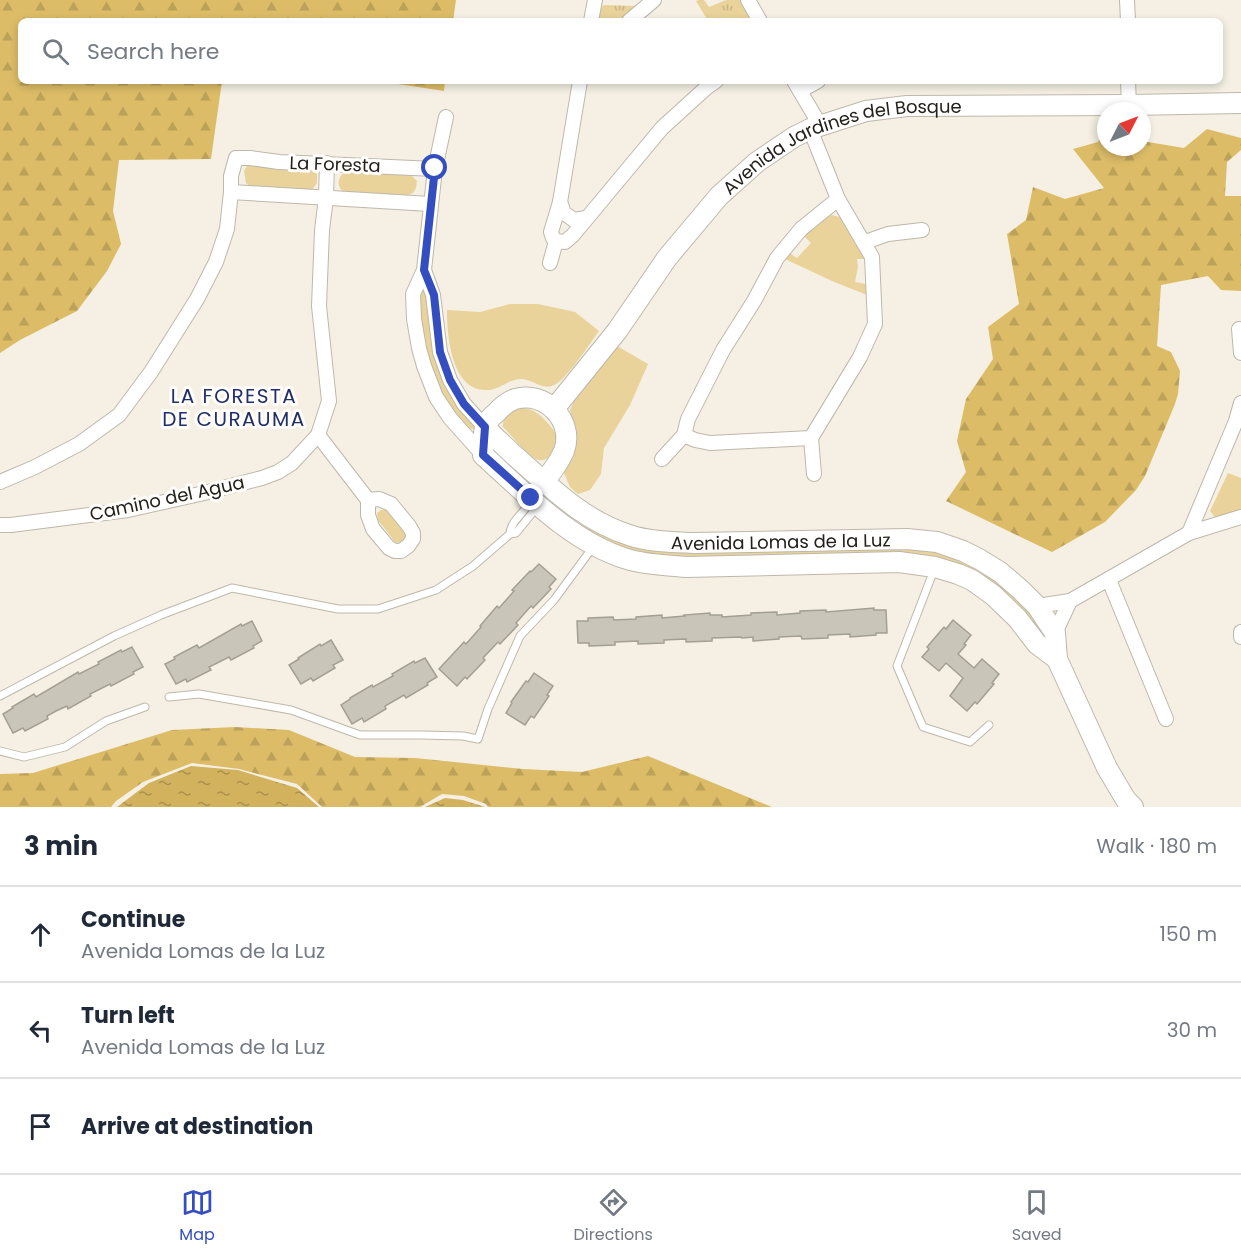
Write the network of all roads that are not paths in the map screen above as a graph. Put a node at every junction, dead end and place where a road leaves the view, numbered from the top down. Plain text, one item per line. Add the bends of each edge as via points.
1 (595, 0) edge
2 (654, 0) edge
3 (748, 0) edge
4 (1127, 0) edge
5 (592, 18) edge
6 (633, 18) edge
7 (758, 18) edge
8 (1128, 18) edge
9 (580, 84) edge
10 (712, 84) edge
11 (1128, 84) edge
12 (797, 86) edge
13 (1129, 102) edge
14 (1241, 103) edge
15 (1097, 105) edge
16 (1151, 105) edge
17 (446, 117) dead end
18 (815, 127) junction
19 (327, 163) junction
20 (435, 168) junction
21 (231, 192) junction
22 (326, 198) junction
23 (838, 199) junction
24 (560, 202) junction
25 (430, 204) junction
26 (586, 218) junction
27 (922, 230) dead end
28 (556, 241) junction
29 (865, 242) junction
30 (550, 263) dead end
31 (424, 270) junction
32 (1239, 329) dead end
33 (1241, 353) edge
34 (1241, 403) edge
35 (554, 409) junction
36 (485, 427) junction
37 (318, 435) junction
38 (684, 435) junction
39 (811, 438) junction
40 (483, 455) junction
41 (662, 459) dead end
42 (814, 474) dead end
43 (544, 481) junction
44 (0, 482) edge
45 (368, 500) dead end
46 (536, 502) junction
47 (1241, 517) edge
48 (0, 525) edge
49 (1189, 533) junction
50 (510, 534) junction
51 (595, 545) junction
52 (935, 567) junction
53 (1109, 580) junction
54 (1070, 601) junction
55 (1037, 606) junction
56 (1241, 632) edge
57 (1055, 633) junction
58 (1241, 637) edge
59 (1057, 659) junction
60 (0, 696) edge
61 (169, 696) dead end
62 (145, 707) dead end
63 (1166, 719) dead end
64 (989, 725) dead end
65 (0, 751) edge
66 (1133, 807) edge

1 - 5 street
2 - 6 street
3 - 7 street
4 - 8 street
9 - 24 street
10 - 26 street via 662,128
11 - 13 street
12 - 18 street
14 - 16 street, Avenida Jardines del Bosque
15 - 18 street, Avenida Jardines del Bosque via 907,106 867,111
17 - 20 street, Avenida Lomas de la Luz
18 - 23 street
18 - 35 street, Avenida Jardines del Bosque via 757,162 719,196 667,258 617,331
19 - 20 street, La Foresta
19 - 21 street, La Foresta via 236,158
19 - 22 street, Camino del Agua
20 - 25 street, Avenida Lomas de la Luz
21 - 22 street, La Foresta
21 - 44 street via 227,230 216,262 152,372 119,415 79,444
22 - 25 street, La Foresta
22 - 37 street, Camino del Agua via 319,306 328,401
23 - 29 street
23 - 38 street via 801,229 777,258 723,350 688,419
24 - 26 street via 564,213 574,220
24 - 28 street via 552,232
25 - 31 street, Avenida Lomas de la Luz
26 - 28 street via 565,242
27 - 29 street via 888,234
28 - 30 street
29 - 39 street via 872,257 875,324 860,357
31 - 36 street, Avenida Lomas de la Luz via 434,295 440,352 450,380 464,404
31 - 40 street, Avenida Lomas de la Luz via 413,294 424,366 436,397
32 - 33 street
34 - 49 street
35 - 36 street via 541,401 515,399 493,415
35 - 43 street via 567,434 565,449
36 - 40 street
36 - 43 street, Avenida Lomas de la Luz
37 - 45 street
37 - 48 street, Camino del Agua via 292,463 262,478 128,510
38 - 39 street via 710,443
38 - 41 street
39 - 42 street
40 - 46 street, Avenida Lomas de la Luz
43 - 55 street, Avenida Lomas de la Luz via 604,526 664,541 937,542 989,565
46 - 50 lane via 510,528
46 - 50 lane via 516,533
46 - 51 street, Avenida Lomas de la Luz
47 - 49 street
49 - 53 street
50 - 60 lane via 473,566 436,590 378,609 338,609 232,588 114,636
51 - 52 street, Avenida Lomas de la Luz via 630,560 687,567 899,562
51 - 61 lane via 554,600 520,636 478,739 360,735 291,710 200,694
52 - 59 street, Avenida Lomas de la Luz via 972,580 993,595 1037,644
52 - 64 lane via 897,666 923,727 970,742
53 - 54 street
53 - 63 street
54 - 55 street
54 - 57 street
55 - 57 street, Avenida Lomas de la Luz
56 - 58 street
57 - 59 street, Avenida Lomas de la Luz
59 - 66 street, Avenida Lomas de la Luz via 1107,768
62 - 65 lane via 106,721 65,747 24,757

